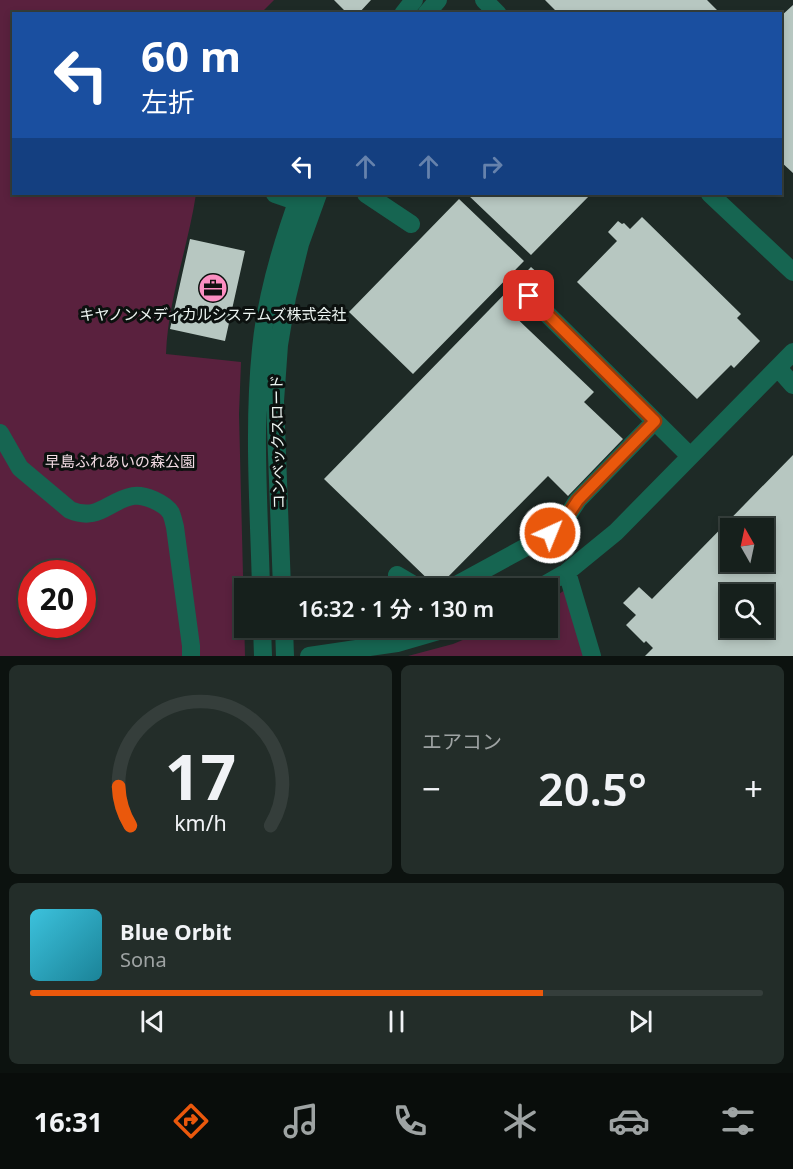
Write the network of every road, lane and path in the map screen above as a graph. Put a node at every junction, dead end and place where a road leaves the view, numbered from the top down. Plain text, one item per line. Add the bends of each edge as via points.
1 (438, 0) edge
2 (484, 0) edge
3 (428, 12) edge
4 (496, 12) edge
5 (281, 195) edge
6 (368, 195) edge
7 (711, 195) edge
8 (307, 199) edge
9 (411, 224) dead end
10 (793, 272) edge
11 (529, 296) dead end
12 (793, 352) edge
13 (777, 368) junction
14 (793, 385) edge
15 (655, 421) junction
16 (0, 433) edge
17 (690, 456) junction
18 (567, 572) junction
19 (397, 574) dead end
20 (261, 578) edge
21 (282, 578) edge
22 (403, 578) edge
23 (469, 578) edge
24 (556, 578) edge
25 (262, 638) edge
26 (284, 638) edge
27 (414, 638) edge
28 (191, 656) edge
29 (263, 656) edge
30 (285, 656) edge
31 (309, 656) edge
32 (592, 656) edge

1 - 3 street
2 - 4 street
5 - 8 street
6 - 9 street
7 - 10 street
8 - 20 street, コンベックスロード via 276,271 261,348 257,404
8 - 21 street, コンベックスロード via 279,345 275,401
11 - 15 street
12 - 13 street
13 - 14 street
13 - 17 street
15 - 17 street
15 - 23 street via 578,500 562,524
16 - 28 street via 20,468 70,510 96,513 137,496 162,504 170,512
17 - 18 street via 616,532
18 - 24 street
18 - 32 street
19 - 22 street
25 - 29 street
26 - 30 street
27 - 31 street

